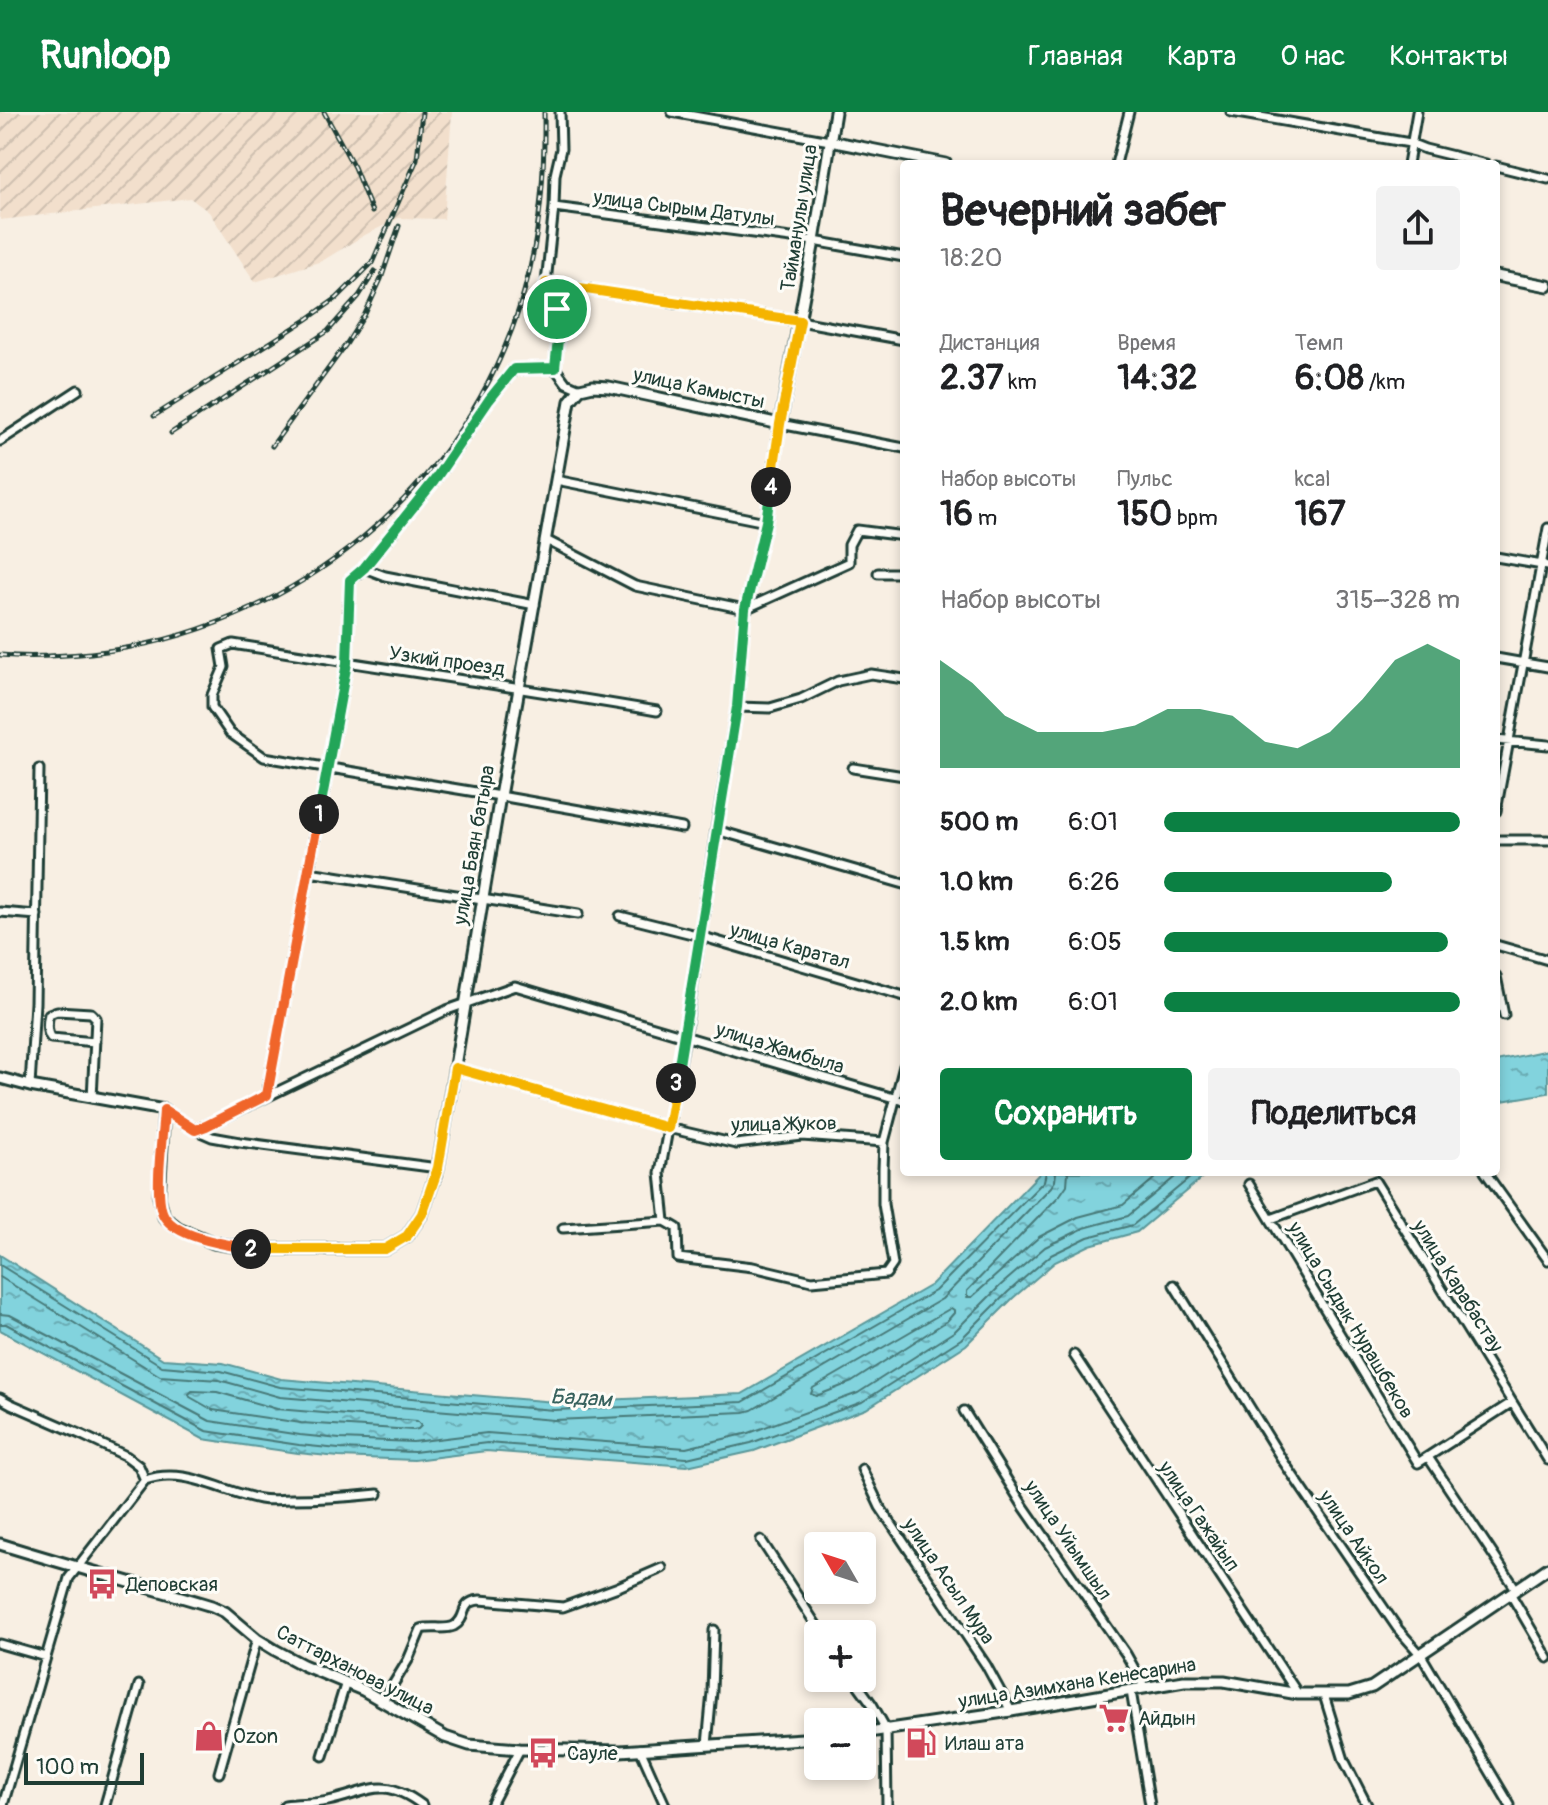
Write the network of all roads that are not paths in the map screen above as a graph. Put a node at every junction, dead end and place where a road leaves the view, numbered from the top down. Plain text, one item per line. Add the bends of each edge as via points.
1 (560, 112) edge
2 (672, 112) edge
3 (835, 112) edge
4 (1129, 112) edge
5 (1231, 112) edge
6 (1417, 112) edge
7 (830, 141) junction
8 (1410, 143) junction
9 (926, 160) edge
10 (1117, 160) edge
11 (1408, 160) edge
12 (1470, 160) edge
13 (1500, 167) edge
14 (1548, 179) edge
15 (554, 207) junction
16 (814, 241) junction
17 (900, 256) edge
18 (1500, 277) edge
19 (546, 283) junction
20 (1548, 286) edge
21 (800, 321) junction
22 (900, 339) edge
23 (555, 368) junction
24 (580, 389) junction
25 (78, 390) dead end
26 (780, 424) junction
27 (0, 441) edge
28 (900, 447) edge
29 (556, 480) junction
30 (766, 522) junction
31 (1548, 528) edge
32 (900, 535) edge
33 (546, 540) junction
34 (1500, 558) edge
35 (1544, 565) edge
36 (364, 568) junction
37 (878, 573) dead end
38 (900, 573) edge
39 (535, 605) junction
40 (745, 609) junction
41 (1500, 659) edge
42 (347, 663) junction
43 (1523, 663) junction
44 (1548, 667) edge
45 (900, 678) edge
46 (521, 688) junction
47 (737, 707) junction
48 (657, 711) dead end
49 (1500, 741) edge
50 (1510, 742) junction
51 (1548, 745) edge
52 (328, 767) junction
53 (853, 768) dead end
54 (39, 769) dead end
55 (900, 775) edge
56 (1500, 791) edge
57 (500, 796) junction
58 (682, 828) dead end
59 (716, 830) junction
60 (1500, 840) edge
61 (1548, 840) edge
62 (309, 872) junction
63 (900, 883) edge
64 (483, 899) junction
65 (0, 912) edge
66 (578, 914) dead end
67 (37, 915) junction
68 (620, 916) dead end
69 (700, 936) junction
70 (1500, 946) edge
71 (1548, 960) edge
72 (900, 995) edge
73 (1500, 996) edge
74 (465, 1004) junction
75 (1504, 1015) dead end
76 (685, 1036) junction
77 (95, 1042) junction
78 (455, 1068) junction
79 (0, 1078) edge
80 (900, 1079) edge
81 (30, 1086) junction
82 (267, 1095) junction
83 (92, 1098) junction
84 (894, 1099) junction
85 (900, 1100) edge
86 (164, 1110) junction
87 (668, 1128) junction
88 (195, 1130) junction
89 (884, 1142) junction
90 (438, 1168) junction
91 (1488, 1176) edge
92 (1249, 1184) dead end
93 (1271, 1219) junction
94 (665, 1221) junction
95 (563, 1228) dead end
96 (1548, 1260) edge
97 (1174, 1285) dead end
98 (1074, 1355) dead end
99 (0, 1398) edge
100 (1511, 1403) junction
101 (964, 1411) dead end
102 (1428, 1457) junction
103 (1548, 1460) edge
104 (862, 1469) dead end
105 (145, 1480) junction
106 (378, 1494) dead end
107 (761, 1540) dead end
108 (0, 1544) edge
109 (77, 1568) junction
110 (662, 1568) dead end
111 (1548, 1568) edge
112 (1513, 1591) junction
113 (813, 1620) edge
114 (714, 1630) dead end
115 (257, 1639) junction
116 (0, 1644) edge
117 (1421, 1655) junction
118 (46, 1657) junction
119 (1548, 1658) edge
120 (346, 1682) junction
121 (139, 1685) dead end
122 (1145, 1688) junction
123 (1131, 1691) junction
124 (862, 1692) edge
125 (1298, 1694) junction
126 (1324, 1695) junction
127 (383, 1701) junction
128 (1011, 1711) junction
129 (886, 1729) junction
130 (876, 1731) edge
131 (804, 1739) edge
132 (707, 1745) junction
133 (520, 1749) junction
134 (640, 1749) junction
135 (323, 1756) dead end
136 (219, 1773) dead end
137 (3, 1805) edge
138 (105, 1805) edge
139 (285, 1805) edge
140 (422, 1805) edge
141 (491, 1805) edge
142 (665, 1805) edge
143 (887, 1805) edge
144 (1150, 1805) edge
145 (1367, 1805) edge
146 (1510, 1805) edge

1 - 15 street
2 - 7 street
3 - 7 street, Тайманулы улица
4 - 10 street
5 - 8 street
6 - 8 street
7 - 9 street
7 - 16 street, Тайманулы улица
8 - 11 street
8 - 12 street
13 - 14 street
15 - 16 street, улица Сырым Датулы
15 - 19 street
16 - 17 street, улица Сырым Датулы
16 - 21 street, Тайманулы улица
18 - 20 street
19 - 21 street
19 - 23 street via 557,309
21 - 22 street
21 - 26 street, Тайманулы улица
23 - 24 street via 566,383
23 - 36 street via 514,369
24 - 26 street, улица Камысты via 609,387
24 - 29 street, улица Баян батыра via 570,401
25 - 27 street
26 - 28 street, улица Камысты
26 - 30 street
29 - 30 street
29 - 33 street, улица Баян батыра
30 - 40 street
31 - 35 street
32 - 40 street via 857,530 849,545 849,562
33 - 39 street, улица Баян батыра
33 - 40 street via 635,586
34 - 35 street
35 - 43 street
36 - 39 street
36 - 42 street via 350,580
37 - 38 street
39 - 46 street, улица Баян батыра
40 - 47 street
41 - 43 street
42 - 46 street, Узкий проезд
42 - 52 street
42 - 52 street, Узкий проезд via 233,644 221,649 224,667 212,695 212,707 230,733 264,757
43 - 44 street
43 - 50 street
45 - 47 street via 871,674 770,708
46 - 48 street, Узкий проезд
46 - 57 street, улица Баян батыра
47 - 59 street
49 - 50 street
50 - 51 street
50 - 56 street
52 - 57 street
52 - 62 street
53 - 55 street
54 - 67 street
57 - 58 street
57 - 64 street, улица Баян батыра
59 - 63 street
59 - 69 street
60 - 61 street
62 - 64 street
62 - 82 street
64 - 66 street
64 - 74 street, улица Баян батыра
65 - 67 street
67 - 81 street
68 - 69 street, улица Каратал
69 - 72 street, улица Каратал
69 - 76 street
70 - 71 street
73 - 75 street
74 - 76 street, улица Жамбыла via 515,986
74 - 78 street, улица Баян батыра
74 - 82 street, улица Жамбыла
76 - 84 street, улица Жамбыла
76 - 87 street
77 - 77 street via 96,1018 91,1013 49,1014 51,1038
77 - 83 street
78 - 87 street, улица Жуков
78 - 90 street, улица Баян батыра
79 - 81 street
80 - 84 street
81 - 83 street
82 - 88 street, улица Жамбыла
83 - 86 street
84 - 85 street, улица Жамбыла
84 - 89 street
86 - 88 street
86 - 90 street, улица Баян батыра via 159,1197 164,1217 214,1243 252,1249 385,1249 413,1228
87 - 89 street, улица Жуков via 736,1144 802,1136
87 - 94 street via 660,1173
88 - 90 street via 240,1142
89 - 94 street via 883,1204 893,1264 886,1274 812,1281 678,1258 677,1228
91 - 96 street
92 - 93 street, улица Сыдык Нурашбеков
93 - 100 street, улица Карабастау via 1375,1181
93 - 102 street, улица Сыдык Нурашбеков via 1418,1463
94 - 95 street
97 - 117 street, улица Айкол via 1283,1461
98 - 125 street, улица Гажайып
99 - 105 street via 126,1456
100 - 102 street
100 - 103 street, улица Карабастау
101 - 122 street, улица Уйымшыл
102 - 112 street, улица Сыдык Нурашбеков
104 - 128 street, улица Асыл Мура via 880,1507
105 - 106 street via 172,1475 261,1500
105 - 109 street
107 - 113 street
108 - 109 street, Саттарханова улица
109 - 115 street, Саттарханова улица via 212,1606
109 - 118 street via 69,1578
110 - 127 street via 563,1607 471,1601 451,1627 421,1629
111 - 112 street, улица Азимхана Кенесарина
112 - 117 street, улица Азимхана Кенесарина
112 - 119 street, улица Сыдык Нурашбеков
114 - 132 street
115 - 120 street, Саттарханова улица
115 - 136 street
116 - 118 street
117 - 126 street, улица Азимхана Кенесарина via 1372,1687
117 - 146 street, улица Айкол
118 - 137 street
120 - 127 street, Саттарханова улица
120 - 135 street
121 - 138 street
122 - 123 street, улица Азимхана Кенесарина
122 - 125 street, улица Азимхана Кенесарина via 1224,1681
123 - 128 street, улица Азимхана Кенесарина
123 - 144 street
124 - 129 street
125 - 126 street, улица Азимхана Кенесарина
126 - 145 street via 1344,1760
127 - 133 street, Саттарханова улица via 457,1742
128 - 129 street, улица Азимхана Кенесарина
129 - 130 street, улица Азимхана Кенесарина
129 - 143 street
131 - 132 street
132 - 134 street
133 - 134 street
133 - 141 street
134 - 142 street
139 - 140 street via 385,1787

